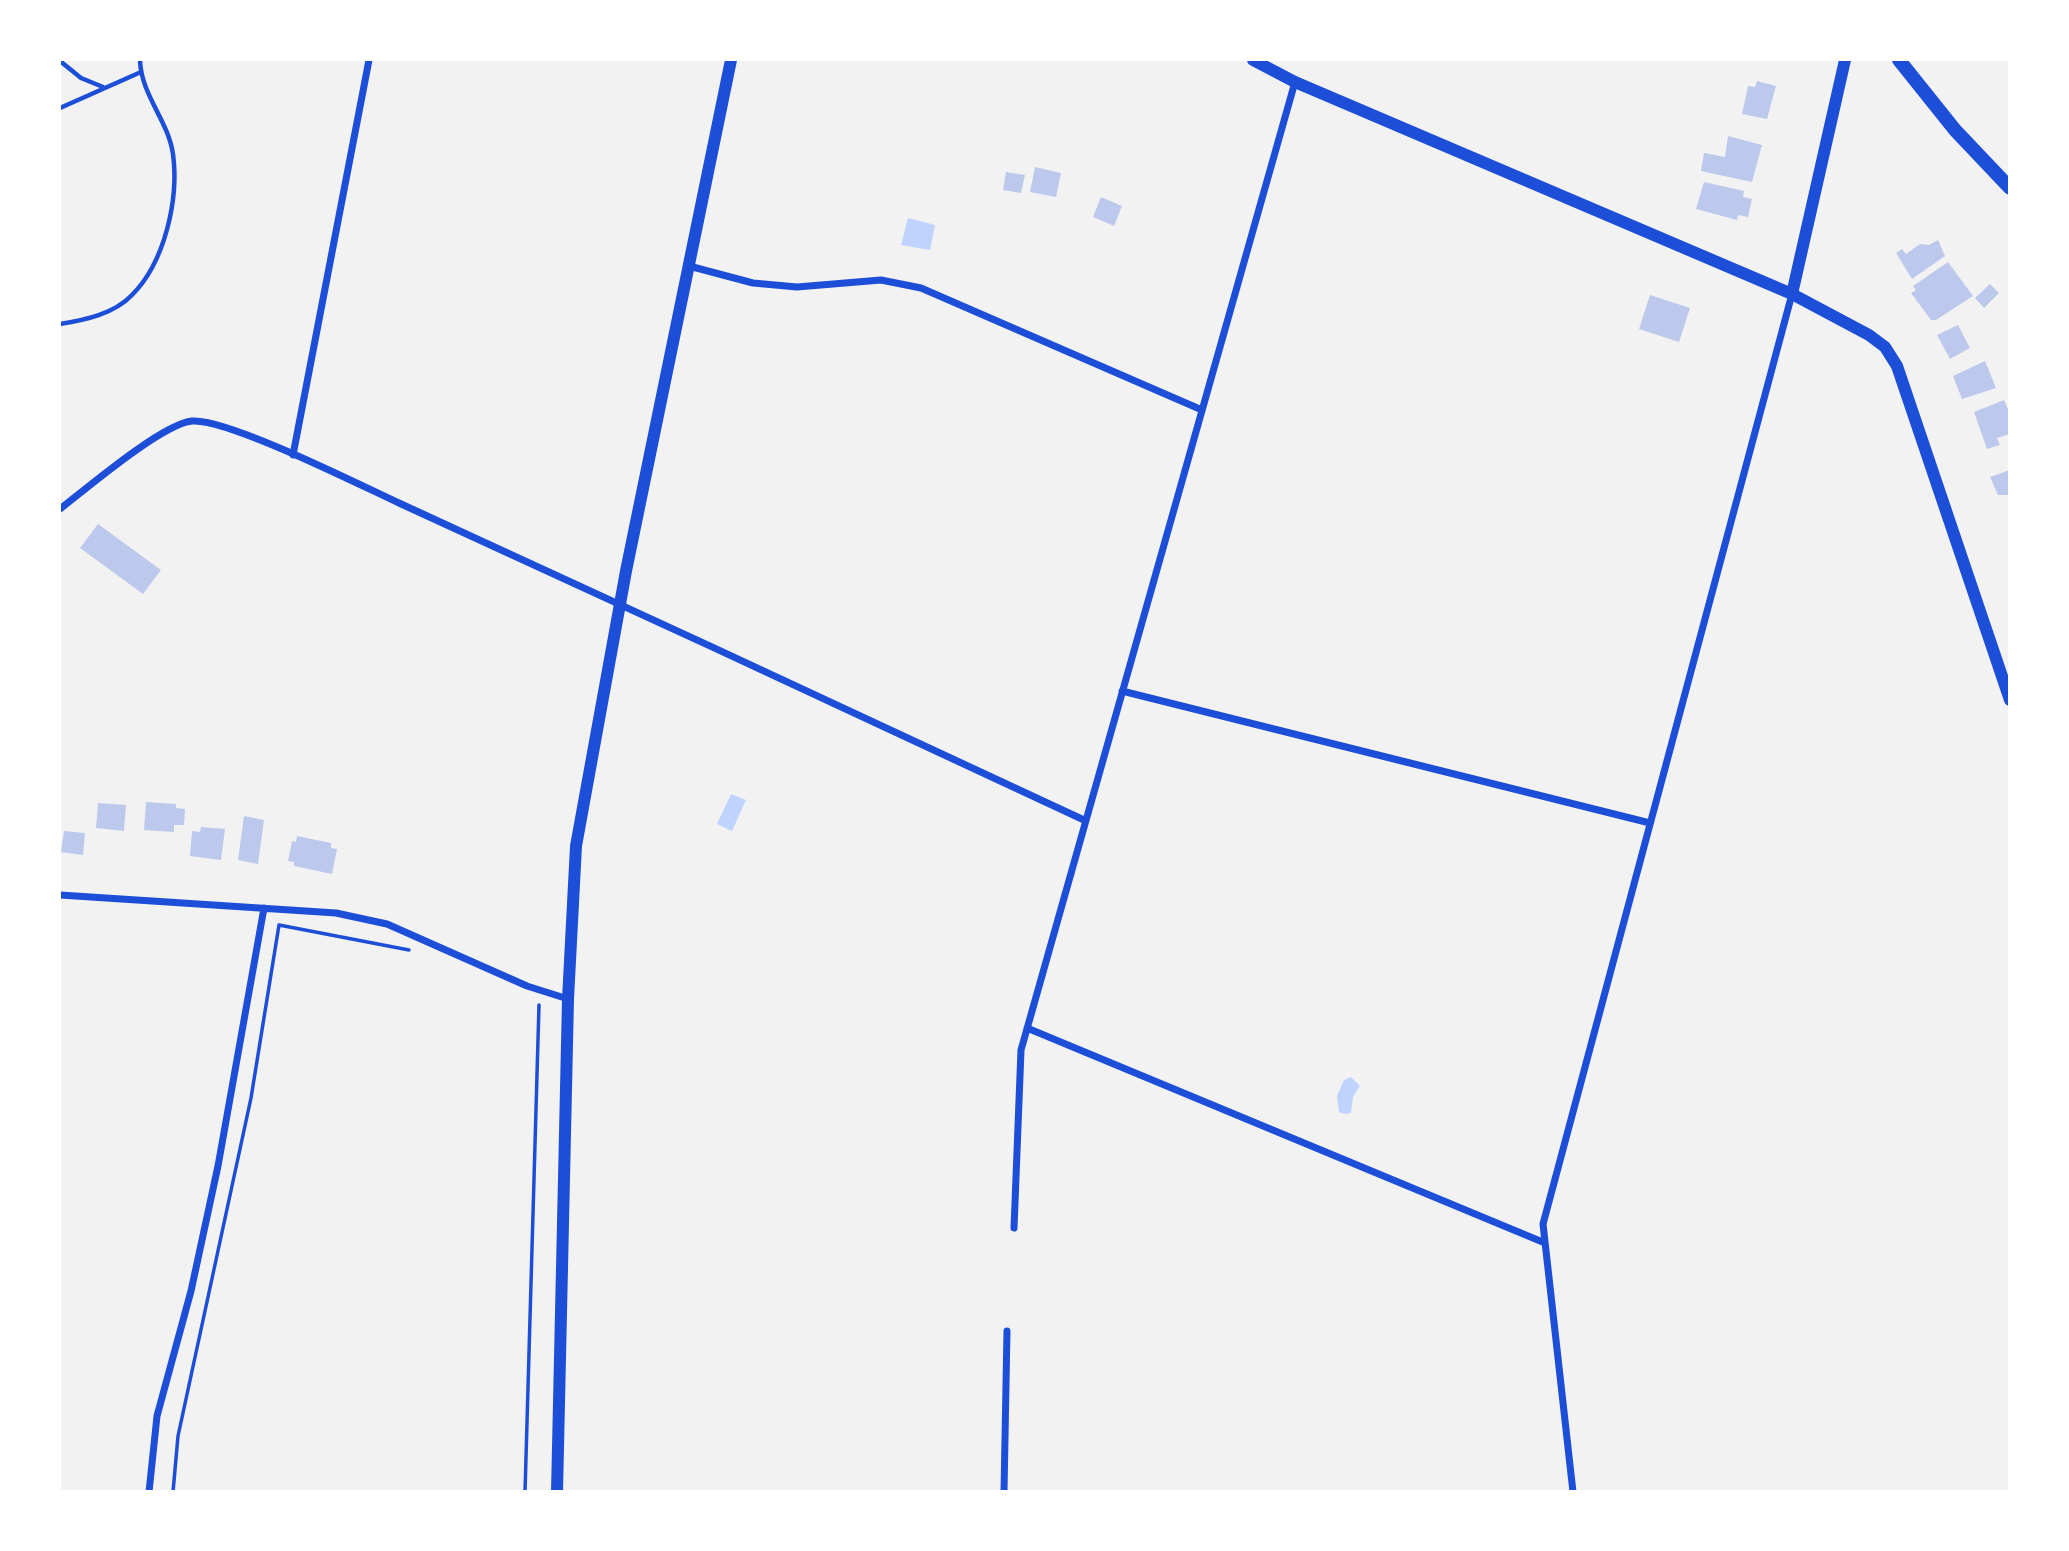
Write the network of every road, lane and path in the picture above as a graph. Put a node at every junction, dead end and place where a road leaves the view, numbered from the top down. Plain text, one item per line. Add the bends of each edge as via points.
1 (140, 60) edge
2 (369, 60) edge
3 (731, 60) edge
4 (1253, 60) edge
5 (1845, 60) edge
6 (1899, 60) edge
7 (60, 61) edge
8 (141, 72) junction
9 (1295, 82) junction
10 (103, 87) junction
11 (60, 107) edge
12 (2009, 185) edge
13 (689, 266) junction
14 (1792, 294) junction
15 (60, 324) edge
16 (1202, 410) junction
17 (293, 455) junction
18 (60, 509) edge
19 (620, 604) junction
20 (1122, 691) junction
21 (2010, 700) edge
22 (1084, 820) junction
23 (1650, 823) junction
24 (60, 895) edge
25 (264, 908) junction
26 (414, 951) dead end
27 (568, 999) junction
28 (528, 1000) dead end
29 (1027, 1028) junction
30 (1014, 1228) dead end
31 (1545, 1243) junction
32 (1007, 1331) dead end
33 (149, 1492) edge
34 (173, 1492) edge
35 (525, 1492) edge
36 (557, 1492) edge
37 (1004, 1492) edge
38 (1573, 1492) edge

1 - 8 lane
2 - 17 street
3 - 13 street
4 - 9 street
5 - 14 street
6 - 12 main road via 1948,122
7 - 10 lane via 81,78
8 - 10 lane
8 - 15 lane via 173,154 171,206 163,239 133,294 113,309
9 - 14 street
9 - 16 street
10 - 11 lane
13 - 16 street via 753,283 797,287 881,280 921,288
13 - 19 street
14 - 21 street via 1869,335 1885,347 1897,366
14 - 23 street
16 - 20 street
17 - 18 street via 212,422 191,421 162,434
17 - 19 street
19 - 22 street
19 - 27 street via 580,814
20 - 22 street
20 - 23 street
22 - 29 street
23 - 31 street via 1543,1224
24 - 25 street
25 - 27 street via 387,924 527,986
25 - 33 street via 218,1166 157,1416
26 - 34 path via 279,925 251,1098 178,1436
27 - 36 street
28 - 35 path via 540,1005
29 - 30 street via 1020,1070
29 - 31 street
31 - 38 street
32 - 37 street

